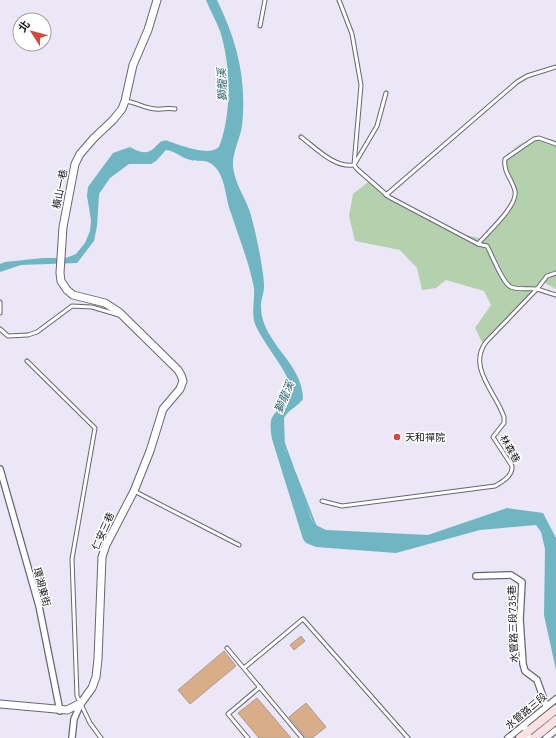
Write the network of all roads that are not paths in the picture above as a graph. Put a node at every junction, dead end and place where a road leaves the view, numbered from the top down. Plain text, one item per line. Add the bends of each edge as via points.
1 (157, 0) edge
2 (265, 0) edge
3 (339, 0) edge
4 (260, 26) dead end
5 (556, 67) edge
6 (386, 93) dead end
7 (125, 101) junction
8 (175, 109) dead end
9 (301, 136) dead end
10 (556, 144) edge
11 (354, 165) junction
12 (386, 195) junction
13 (478, 244) junction
14 (556, 273) edge
15 (537, 289) junction
16 (556, 295) edge
17 (0, 302) edge
18 (0, 313) edge
19 (124, 318) junction
20 (0, 329) edge
21 (27, 361) dead end
22 (0, 469) edge
23 (134, 491) junction
24 (322, 501) dead end
25 (239, 545) dead end
26 (476, 576) dead end
27 (227, 648) dead end
28 (244, 668) junction
29 (260, 687) junction
30 (556, 698) edge
31 (81, 703) junction
32 (0, 704) edge
33 (546, 705) junction
34 (556, 709) edge
35 (60, 711) junction
36 (556, 720) edge
37 (556, 730) edge
38 (527, 732) edge
39 (72, 738) edge
40 (101, 738) edge
41 (248, 738) edge
42 (302, 738) edge
43 (408, 738) edge
44 (508, 738) edge
45 (520, 738) edge
46 (534, 738) edge
47 (546, 738) edge

1 - 7 street, 橫山一巷 via 134,65
2 - 4 lane
3 - 11 lane via 352,34 361,85
5 - 12 lane via 527,76 517,82
6 - 11 lane via 377,126
7 - 8 lane via 158,110 167,107
7 - 19 street, 橫山一巷 via 113,120 80,154 76,164 63,227 60,273 61,281 74,295 105,303
9 - 11 lane via 343,166
10 - 13 lane via 539,138 534,139 505,159 505,169 516,192 513,202 509,210
11 - 12 lane
12 - 13 lane
13 - 15 lane via 487,246 503,282 511,287
14 - 15 lane via 548,276
15 - 16 lane
15 - 24 lane, 林森巷 via 486,342 480,352 482,374 504,417 504,424 493,438 512,466 510,475 495,486 342,506
17 - 18 lane
19 - 20 lane via 103,309 72,306 37,332 28,335 8,336
19 - 23 street, 仁安三巷 via 178,370 183,381 180,389 163,410
21 - 31 lane via 95,428 72,559 77,696
22 - 35 street, 環湖東街 via 39,606
23 - 25 lane
23 - 31 street, 仁安三巷 via 102,557 96,677 92,688
26 - 33 street, 水管路三段735巷 via 510,575 522,582 520,619 523,664 525,671 537,680
27 - 28 lane
28 - 29 lane
28 - 43 lane via 303,619
29 - 41 lane via 228,714
29 - 42 lane
30 - 33 street, 水管路三段
31 - 35 street via 72,709
31 - 39 street via 74,719
31 - 40 lane via 90,723
32 - 35 street
33 - 38 street, 水管路三段
34 - 38 main road, 水管路三段
36 - 46 main road
37 - 47 street
38 - 44 street, 水管路三段
38 - 45 main road, 水管路三段

